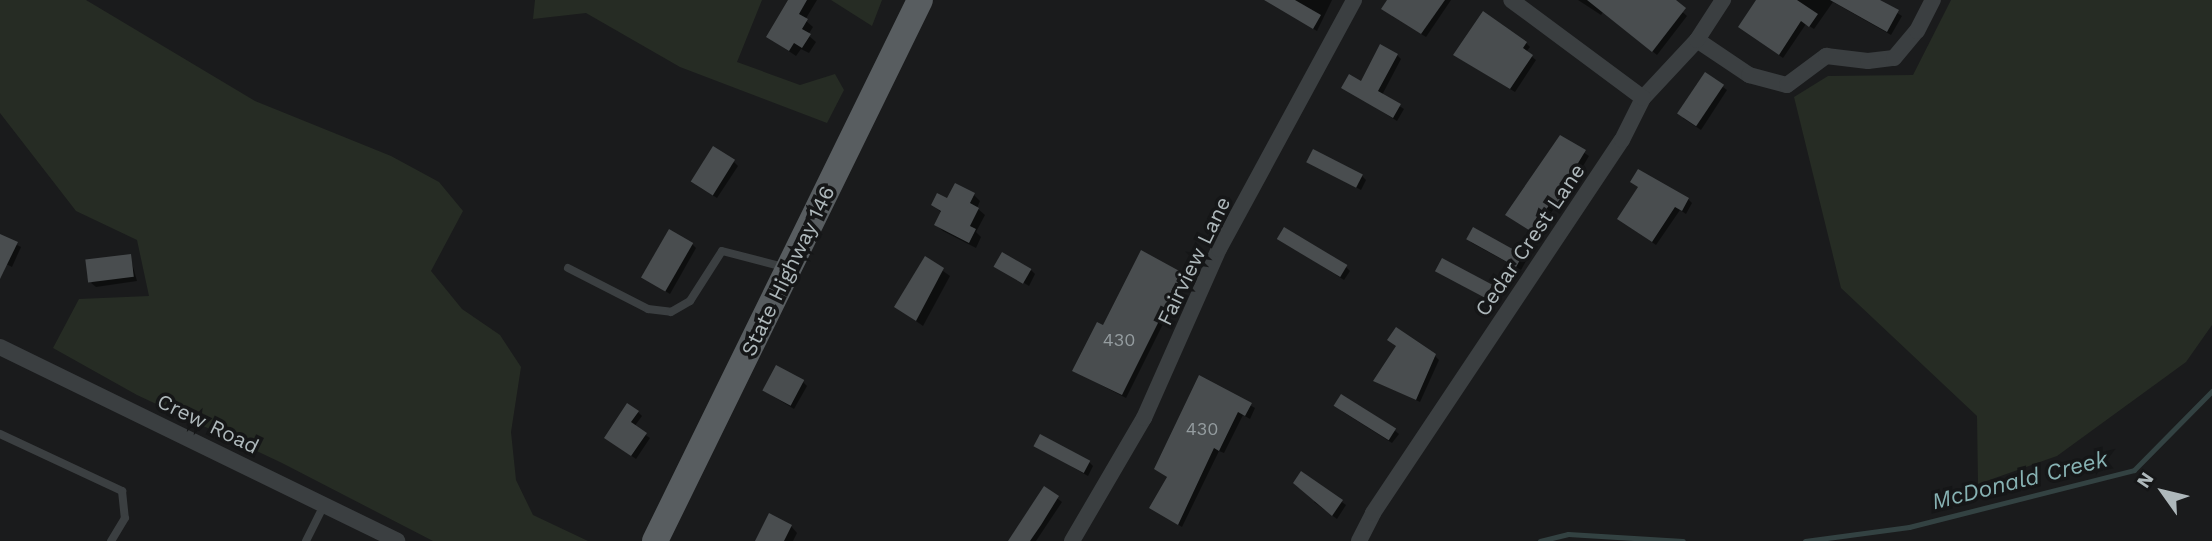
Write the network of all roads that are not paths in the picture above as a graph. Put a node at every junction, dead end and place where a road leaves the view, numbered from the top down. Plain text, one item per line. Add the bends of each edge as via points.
1 (920, 0) edge
2 (1354, 0) edge
3 (1511, 0) edge
4 (1723, 0) edge
5 (1933, 0) edge
6 (1697, 40) junction
7 (1643, 98) junction
8 (568, 268) dead end
9 (790, 269) junction
10 (0, 347) edge
11 (0, 434) edge
12 (324, 505) junction
13 (111, 541) edge
14 (306, 541) edge
15 (397, 541) edge
16 (655, 541) edge
17 (1072, 541) edge
18 (1359, 541) edge

1 - 9 main road, State Highway 146
2 - 17 street, Fairview Lane via 1219,249 1144,418
3 - 7 street
4 - 6 street, Cedar Crest Lane
5 - 6 street via 1917,31 1894,58 1868,61 1826,56 1787,85 1749,75
6 - 7 street, Cedar Crest Lane
7 - 18 street, Cedar Crest Lane via 1622,140 1373,513
8 - 9 lane via 648,309 671,312 690,301 722,251
9 - 16 main road, State Highway 146
10 - 12 street, Crew Road
11 - 13 lane via 122,491 125,518
12 - 14 lane
12 - 15 street, Crew Road

